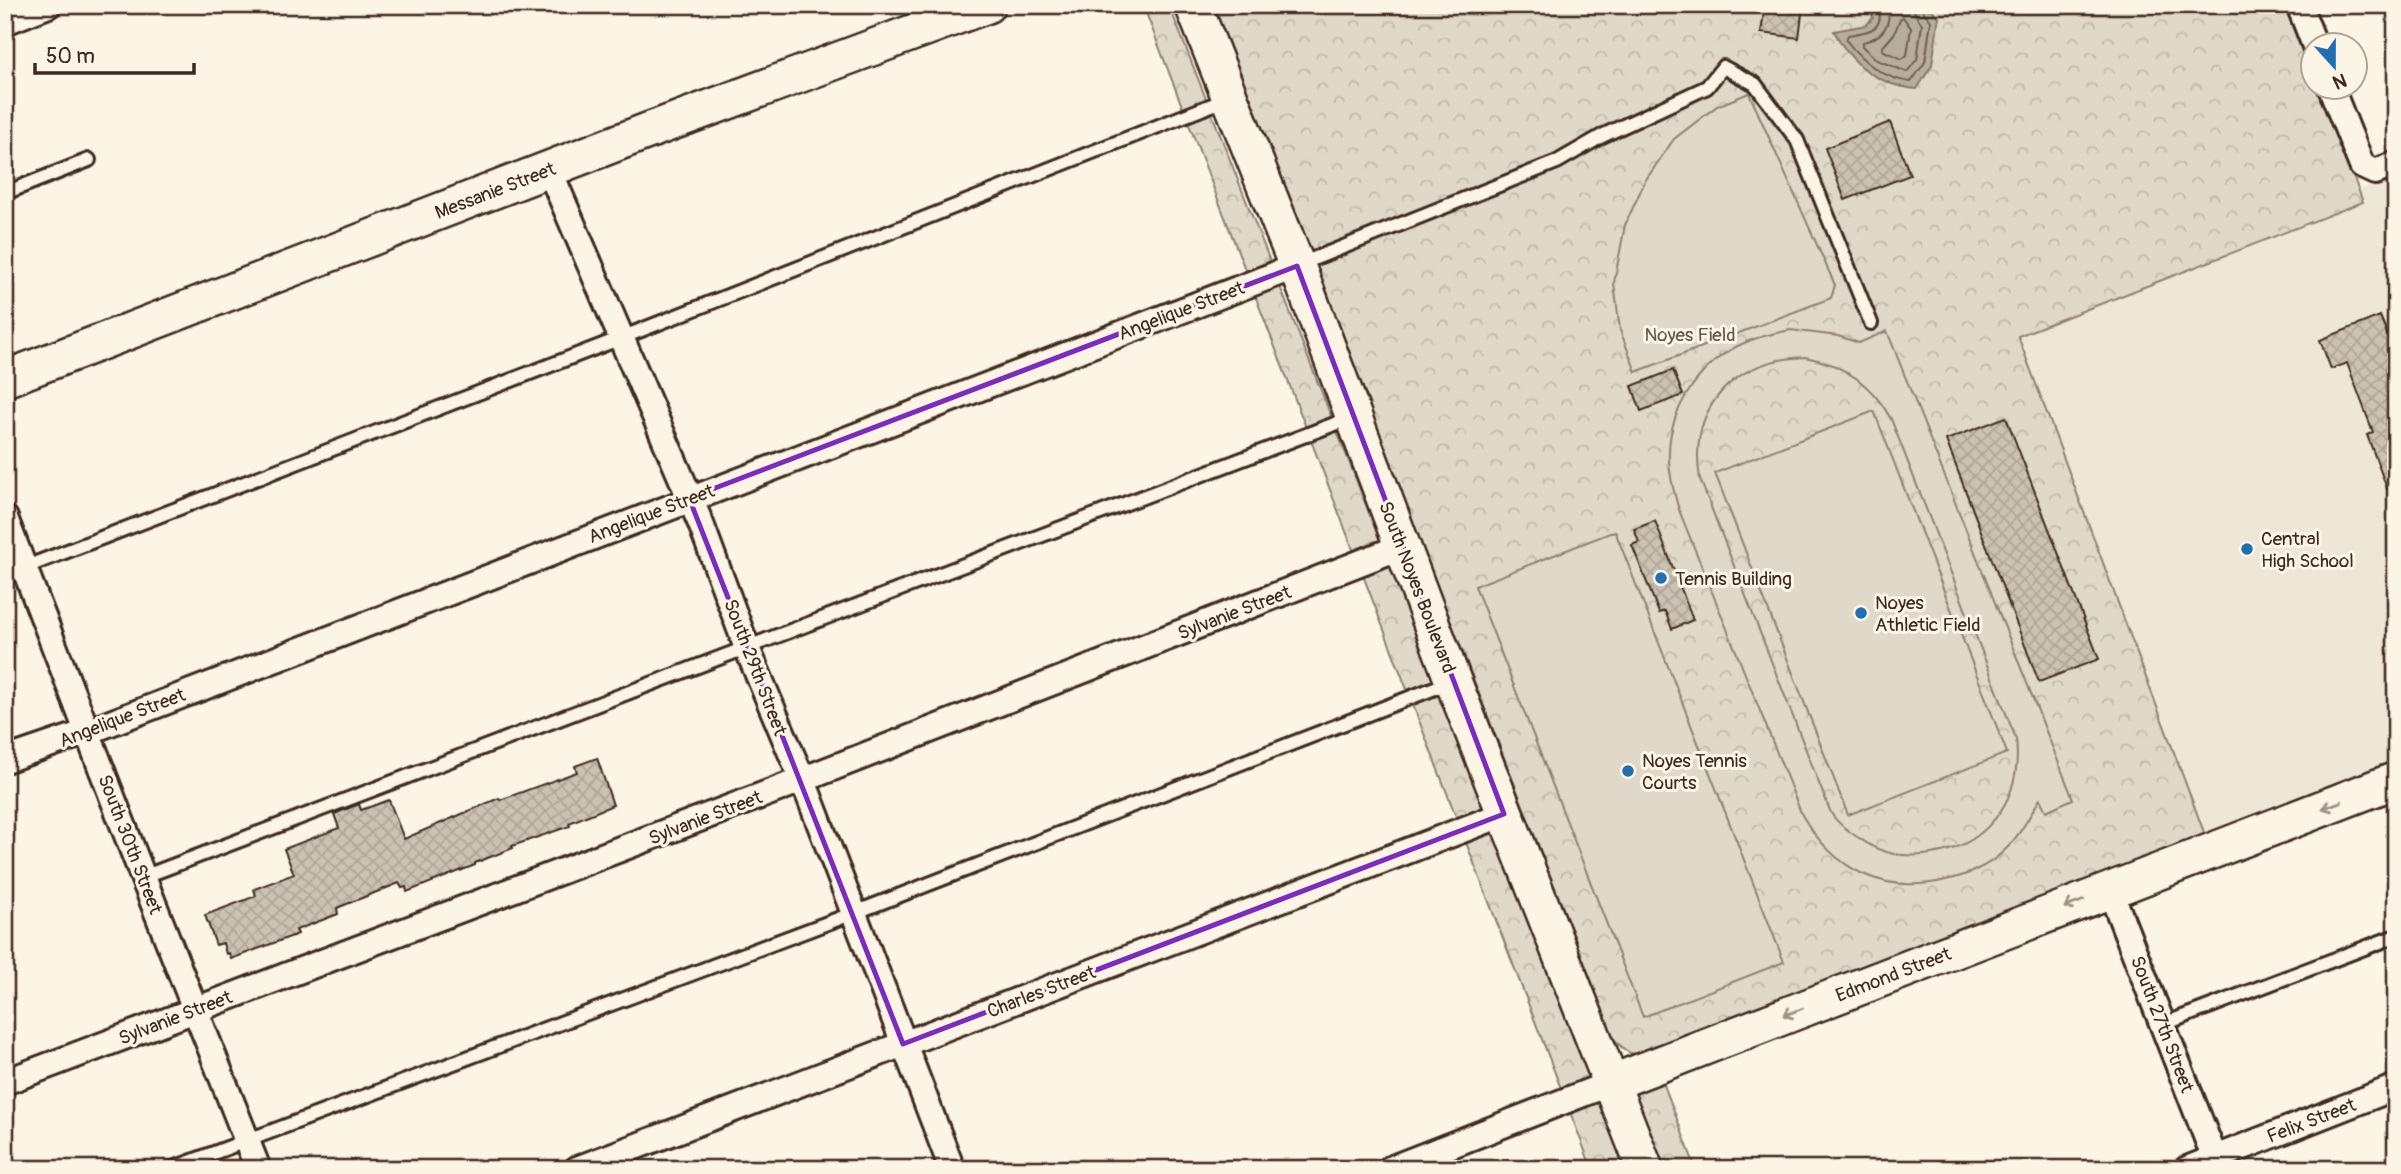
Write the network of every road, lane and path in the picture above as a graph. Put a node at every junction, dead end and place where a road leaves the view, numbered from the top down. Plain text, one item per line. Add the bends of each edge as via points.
1 (48, 5) edge
2 (987, 5) edge
3 (1193, 5) edge
4 (2299, 5) edge
5 (5, 22) edge
6 (2310, 32) edge
7 (1231, 98) junction
8 (2337, 102) edge
9 (89, 160) dead end
10 (2386, 168) edge
11 (549, 169) junction
12 (5, 193) edge
13 (1297, 266) junction
14 (1871, 323) dead end
15 (621, 338) junction
16 (5, 379) edge
17 (1353, 417) junction
18 (689, 498) junction
19 (5, 518) edge
20 (1403, 546) junction
21 (15, 571) edge
22 (747, 648) junction
23 (1453, 681) junction
24 (87, 732) junction
25 (5, 760) edge
26 (802, 779) junction
27 (2396, 780) edge
28 (1504, 814) junction
29 (143, 877) junction
30 (2110, 890) junction
31 (854, 913) junction
32 (2396, 936) edge
33 (196, 1009) junction
34 (2164, 1024) junction
35 (903, 1044) junction
36 (5, 1082) edge
37 (1611, 1083) junction
38 (2396, 1087) edge
39 (247, 1140) junction
40 (2217, 1163) edge
41 (171, 1169) edge
42 (258, 1169) edge
43 (577, 1169) edge
44 (952, 1169) edge
45 (1390, 1169) edge
46 (1644, 1169) edge
47 (2187, 1169) edge

1 - 5 street
2 - 11 street, Messanie Street
3 - 7 street, South Noyes Boulevard
4 - 6 street
7 - 13 street, South Noyes Boulevard
7 - 15 lane
8 - 10 street via 2362,166
9 - 12 lane
11 - 15 street, South 29th Street
11 - 16 street, Messanie Street
13 - 14 lane via 1557,162 1707,88 1723,67 1755,83 1797,140
13 - 17 street, South Noyes Boulevard
13 - 18 street, Angelique Street
15 - 18 street, South 29th Street
15 - 21 lane
17 - 20 street, South Noyes Boulevard
17 - 22 lane
18 - 22 street, South 29th Street
18 - 24 street, Angelique Street
19 - 21 street, South 30th Street
20 - 23 street, South Noyes Boulevard
20 - 26 street, Sylvanie Street
21 - 24 street, South 30th Street
22 - 26 street, South 29th Street
22 - 29 lane
23 - 28 street, South Noyes Boulevard
23 - 31 lane
24 - 25 street, Angelique Street
24 - 29 street, South 30th Street
26 - 31 street, South 29th Street
26 - 33 street, Sylvanie Street
27 -> 30 street, Edmond Street
28 - 35 street, Charles Street
28 - 37 street, South Noyes Boulevard
29 - 33 street, South 30th Street
30 - 34 street, South 27th Street
30 -> 37 street, Edmond Street
31 - 35 street, South 29th Street
31 - 39 lane
32 - 34 lane
33 - 36 street, Sylvanie Street
33 - 39 street, South 30th Street
34 - 40 street, South 27th Street
35 - 43 street, Charles Street
35 - 44 street, South 29th Street
37 - 45 street, Edmond Street
37 - 46 street, South Noyes Boulevard
38 - 40 street, Felix Street
39 - 41 lane
39 - 42 street, South 30th Street
40 - 47 street, Felix Street

